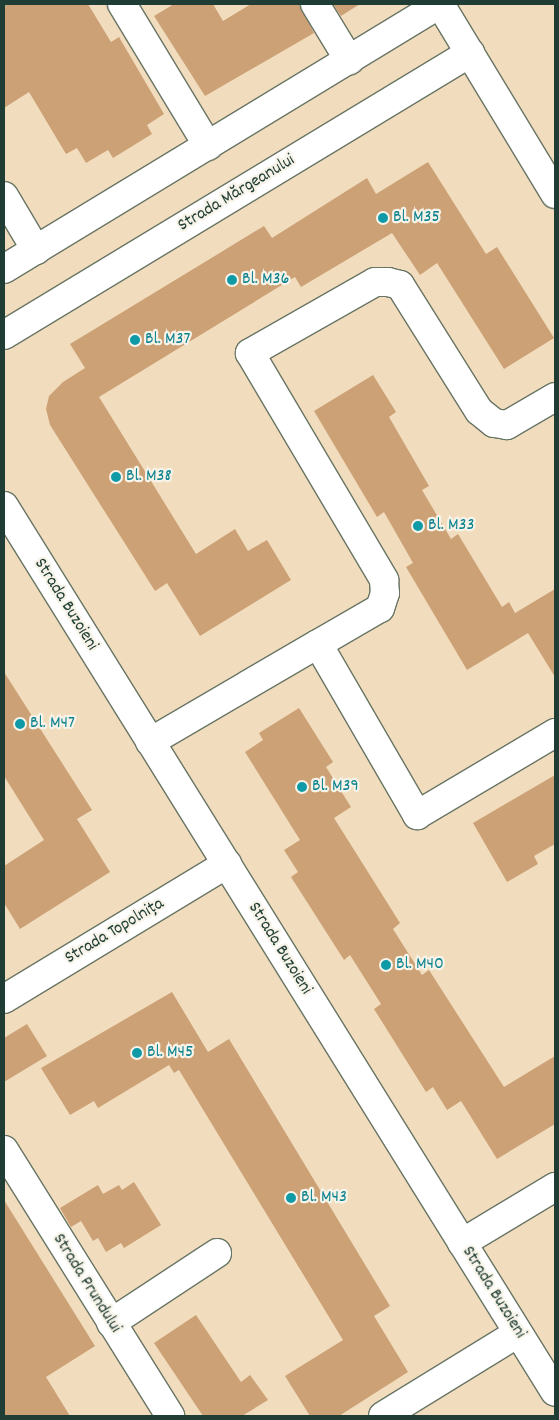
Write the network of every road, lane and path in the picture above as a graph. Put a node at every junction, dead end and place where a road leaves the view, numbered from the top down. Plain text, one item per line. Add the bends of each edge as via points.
1 (122, 4) edge
2 (315, 4) edge
3 (440, 4) edge
4 (470, 53) junction
5 (349, 60) junction
6 (208, 146) junction
7 (555, 194) edge
8 (4, 196) edge
9 (36, 250) junction
10 (4, 269) edge
11 (4, 335) edge
12 (555, 397) edge
13 (4, 506) edge
14 (318, 644) junction
15 (555, 733) edge
16 (150, 742) junction
17 (226, 864) junction
18 (4, 999) edge
19 (4, 1150) edge
20 (555, 1187) edge
21 (462, 1243) junction
22 (217, 1253) dead end
23 (111, 1323) junction
24 (518, 1333) junction
25 (555, 1392) edge
26 (170, 1416) edge
27 (384, 1416) edge

1 - 6 street
2 - 5 street
3 - 4 street
3 - 5 street
4 - 7 street
4 - 11 street, Strada Mărgeanului
5 - 6 street
6 - 9 street
8 - 9 street
9 - 10 street
12 - 14 street via 507,425 494,423 479,411 400,285 388,282 375,282 250,353 384,580 385,593 380,608
13 - 16 street, Strada Buzoieni
14 - 15 street via 417,815
14 - 16 street
16 - 17 street, Strada Buzoieni
17 - 18 street, Strada Topolnița
17 - 21 street, Strada Buzoieni
19 - 23 street, Strada Prundului
20 - 21 street
21 - 24 street, Strada Buzoieni
22 - 23 street
23 - 26 street, Strada Prundului
24 - 25 street, Strada Buzoieni
24 - 27 street

